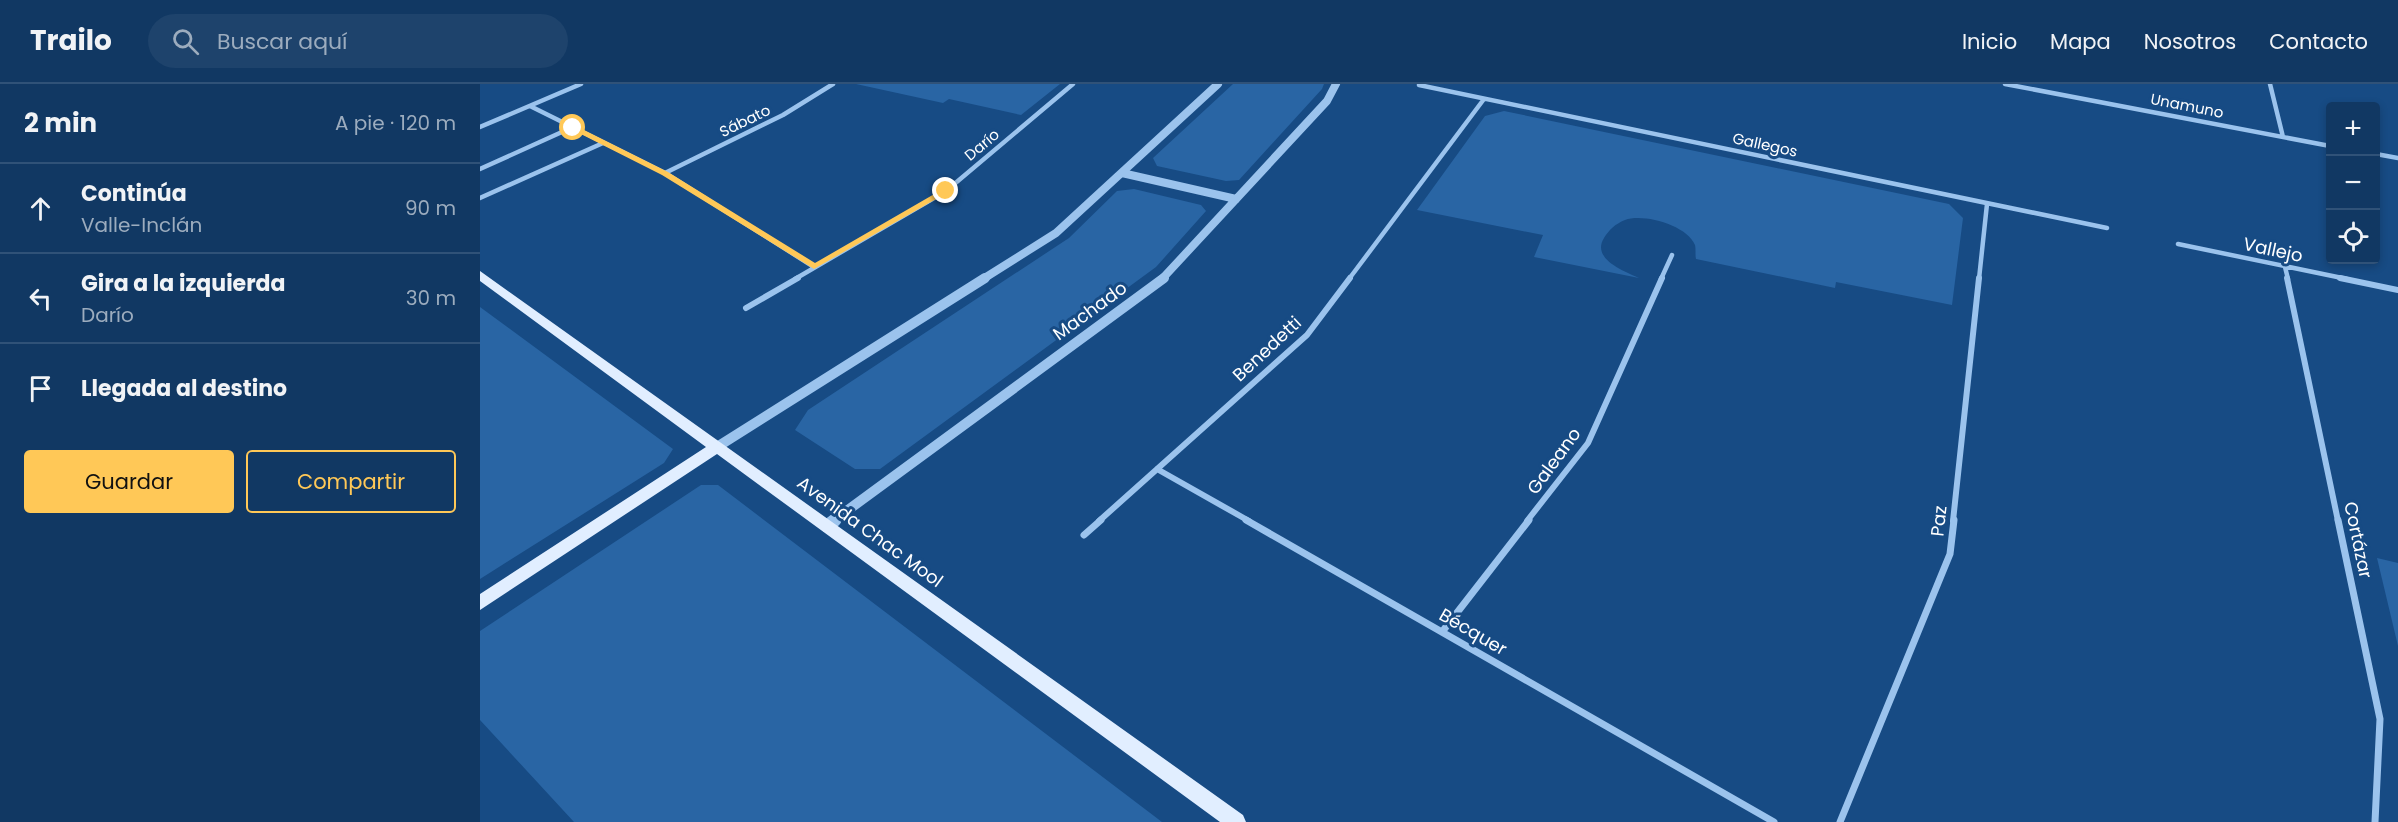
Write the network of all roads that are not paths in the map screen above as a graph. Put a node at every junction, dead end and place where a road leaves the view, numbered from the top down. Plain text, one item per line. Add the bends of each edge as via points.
1 (581, 84) edge
2 (833, 84) edge
3 (1073, 84) edge
4 (1218, 84) edge
5 (1336, 84) edge
6 (2005, 84) edge
7 (2037, 84) edge
8 (2270, 84) edge
9 (1419, 85) edge
10 (2037, 90) junction
11 (1484, 99) junction
12 (530, 106) junction
13 (480, 127) edge
14 (573, 128) junction
15 (2283, 137) junction
16 (603, 143) junction
17 (2326, 145) edge
18 (2380, 155) edge
19 (2398, 159) edge
20 (480, 169) edge
21 (1122, 172) junction
22 (665, 174) junction
23 (480, 198) edge
24 (1236, 199) junction
25 (1986, 204) junction
26 (2107, 228) dead end
27 (2178, 244) dead end
28 (1672, 255) dead end
29 (814, 267) junction
30 (2285, 267) junction
31 (480, 275) edge
32 (2398, 290) edge
33 (746, 308) dead end
34 (717, 447) junction
35 (1157, 469) junction
36 (826, 526) junction
37 (1083, 535) dead end
38 (480, 603) edge
39 (1442, 632) junction
40 (1236, 822) edge
41 (1774, 822) edge
42 (1840, 822) edge
43 (2375, 822) edge

1 - 12 street
2 - 22 street, Sábato via 783,115
3 - 29 street, Darío via 946,191
4 - 21 street
5 - 24 street, Machado via 1327,101
6 - 10 street, Unamuno
7 - 10 street
8 - 15 street
9 - 11 street, Gallegos
10 - 15 street, Unamuno
11 - 25 street, Gallegos
11 - 35 street, Benedetti via 1307,335
12 - 13 street
12 - 14 street
14 - 16 street
14 - 20 street
15 - 17 street, Unamuno
16 - 22 street
16 - 23 street
18 - 19 street
21 - 24 street
21 - 34 street via 1056,233
22 - 29 street
24 - 36 street, Machado via 1168,274
25 - 26 street, Gallegos
25 - 42 street, Paz via 1950,554
27 - 30 street, Vallejo
28 - 39 street, Galeano via 1588,443
29 - 33 street, Darío
30 - 32 street, Vallejo
30 - 43 street, Cortázar via 2380,719
31 - 34 main road, Avenida Chac Mool
34 - 36 main road, Avenida Chac Mool
34 - 38 main road
35 - 37 street, Benedetti
35 - 39 street, Bécquer
36 - 40 main road, Avenida Chac Mool
39 - 41 street, Bécquer

